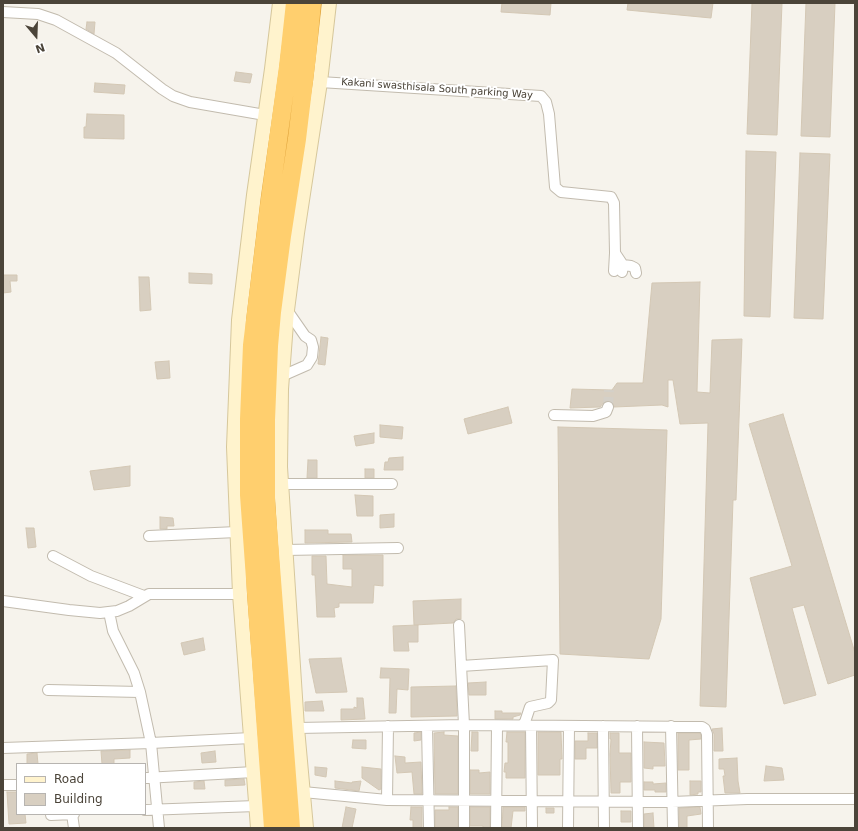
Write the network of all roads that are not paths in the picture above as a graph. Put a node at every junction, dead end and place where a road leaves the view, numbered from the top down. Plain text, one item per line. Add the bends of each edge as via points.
1 (280, 3) edge
2 (295, 3) edge
3 (312, 3) edge
4 (329, 3) edge
5 (3, 12) edge
6 (320, 82) junction
7 (265, 116) junction
8 (636, 273) dead end
9 (287, 310) junction
10 (282, 376) junction
11 (608, 407) dead end
12 (554, 415) dead end
13 (281, 484) junction
14 (392, 484) dead end
15 (237, 532) junction
16 (149, 536) dead end
17 (398, 548) dead end
18 (285, 550) junction
19 (53, 556) dead end
20 (240, 594) junction
21 (144, 596) junction
22 (3, 601) edge
23 (110, 612) junction
24 (460, 625) dead end
25 (463, 666) junction
26 (48, 690) dead end
27 (140, 692) junction
28 (464, 725) junction
29 (527, 725) junction
30 (388, 726) junction
31 (426, 726) junction
32 (497, 726) junction
33 (569, 726) junction
34 (603, 726) junction
35 (637, 726) junction
36 (671, 726) junction
37 (297, 728) junction
38 (251, 738) junction
39 (151, 743) junction
40 (3, 748) edge
41 (254, 772) junction
42 (149, 777) edge
43 (3, 785) edge
44 (16, 785) edge
45 (303, 792) junction
46 (855, 799) edge
47 (387, 800) junction
48 (428, 800) junction
49 (464, 800) junction
50 (496, 801) junction
51 (531, 801) junction
52 (568, 801) junction
53 (603, 801) junction
54 (638, 801) junction
55 (708, 801) junction
56 (672, 802) junction
57 (256, 806) junction
58 (146, 810) edge
59 (157, 810) junction
60 (73, 815) edge
61 (74, 828) edge
62 (159, 828) edge
63 (258, 828) edge
64 (273, 828) edge
65 (291, 828) edge
66 (306, 828) edge
67 (429, 828) edge
68 (464, 828) edge
69 (496, 828) edge
70 (532, 828) edge
71 (568, 828) edge
72 (604, 828) edge
73 (638, 828) edge
74 (673, 828) edge
75 (708, 828) edge

1 - 7 main road
2 - 64 highway via 252,344 249,419 249,495
3 - 65 highway via 297,139 272,312 266,420 266,502
4 - 6 main road
5 - 7 street via 38,14 56,20 116,53 173,96 190,102
6 - 8 street, Kakani swasthisala South parking Way via 541,96 546,102 549,114 555,187 561,192 611,197 614,203 615,253 620,269 631,266 635,268
6 - 9 main road
7 - 15 main road via 238,320 234,447
9 - 10 main road
9 - 10 street via 305,336 311,340 313,347 312,357 307,365
10 - 13 main road
11 - 12 street via 606,412 593,416
13 - 14 street
13 - 18 main road
15 - 16 street
15 - 20 main road
17 - 18 street
18 - 37 main road
19 - 21 street via 91,576
20 - 21 street
20 - 38 main road
21 - 23 street via 129,606
22 - 23 street via 69,610
23 - 27 street via 113,631 134,673
24 - 25 street
25 - 28 street
25 - 29 street via 551,659 551,700 530,707 525,722
26 - 27 street
27 - 39 street
28 - 31 street
28 - 32 street
28 - 49 street
29 - 32 street
29 - 33 street
29 - 51 street
30 - 31 street
30 - 37 street
30 - 47 street
31 - 48 street
32 - 50 street
33 - 34 street
33 - 52 street
34 - 35 street
34 - 53 street
35 - 36 street
35 - 54 street
36 - 55 street via 702,727 706,731
36 - 56 street
37 - 45 main road
38 - 39 street
38 - 41 main road
39 - 40 street
39 - 42 street
41 - 42 street
41 - 57 main road
42 - 59 street
43 - 44 street
45 - 47 street
45 - 66 main road
46 - 55 street
47 - 48 street
48 - 49 street
48 - 67 street
49 - 50 street
49 - 68 street
50 - 51 street
50 - 69 street
51 - 52 street
51 - 70 street
52 - 53 street
52 - 71 street
53 - 54 street
53 - 72 street
54 - 56 street
54 - 73 street
55 - 56 street
55 - 75 street
56 - 74 street
57 - 59 street
57 - 63 main road
58 - 59 street
59 - 62 street
60 - 61 street

